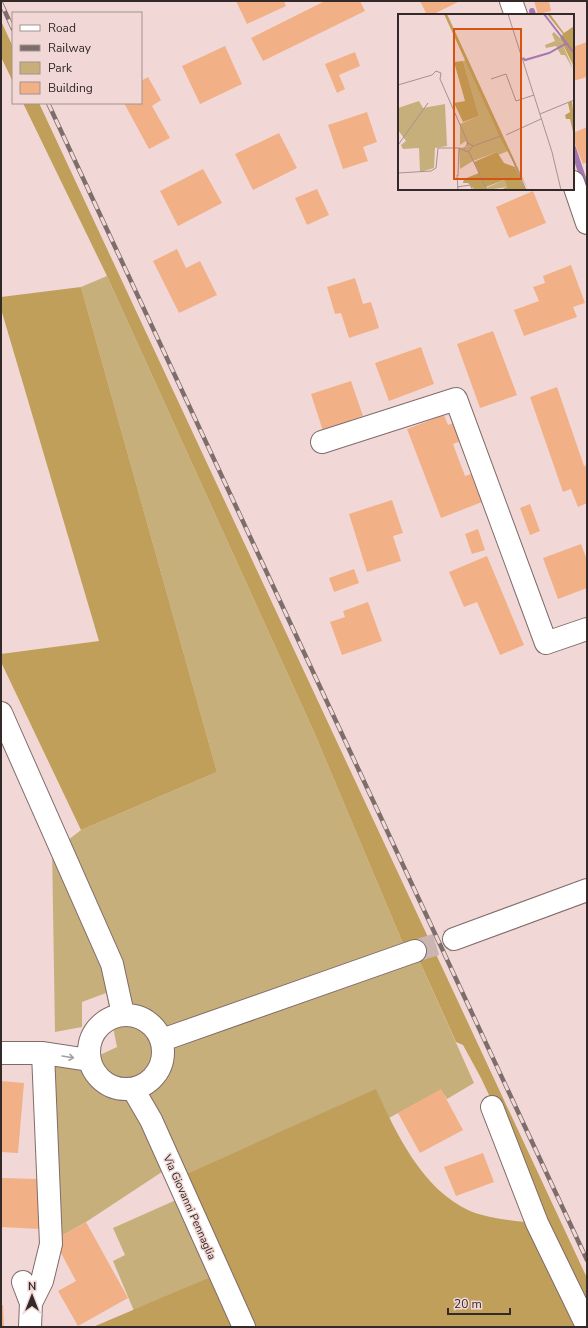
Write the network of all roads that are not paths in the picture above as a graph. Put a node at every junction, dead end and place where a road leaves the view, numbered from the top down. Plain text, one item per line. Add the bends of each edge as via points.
1 (511, 1) edge
2 (516, 14) edge
3 (574, 185) edge
4 (587, 224) edge
5 (322, 442) dead end
6 (587, 630) edge
7 (1, 713) edge
8 (587, 890) edge
9 (454, 939) tunnel mouth
10 (411, 952) tunnel mouth
11 (123, 1014) junction
12 (162, 1040) junction
13 (1, 1053) edge
14 (43, 1053) junction
15 (89, 1060) junction
16 (133, 1089) junction
17 (492, 1107) dead end
18 (23, 1282) dead end
19 (31, 1303) junction
20 (587, 1326) edge
21 (30, 1327) edge
22 (244, 1327) edge

1 - 2 street
3 - 4 street
5 - 6 street via 456,399 546,644
7 - 11 street via 112,964
8 - 9 street
10 - 12 street
11 - 12 street via 136,1015 147,1020
11 - 15 street via 100,1024 89,1047
12 - 16 street via 164,1053 158,1071 145,1085
13 - 14 street
14 -> 15 street
14 - 19 street via 51,1244 42,1281
15 - 16 street via 101,1080 110,1086 122,1090
16 - 22 street, Via Giovanni Pennaglia via 151,1120
17 - 20 street via 537,1223
18 - 19 street
19 - 21 street

